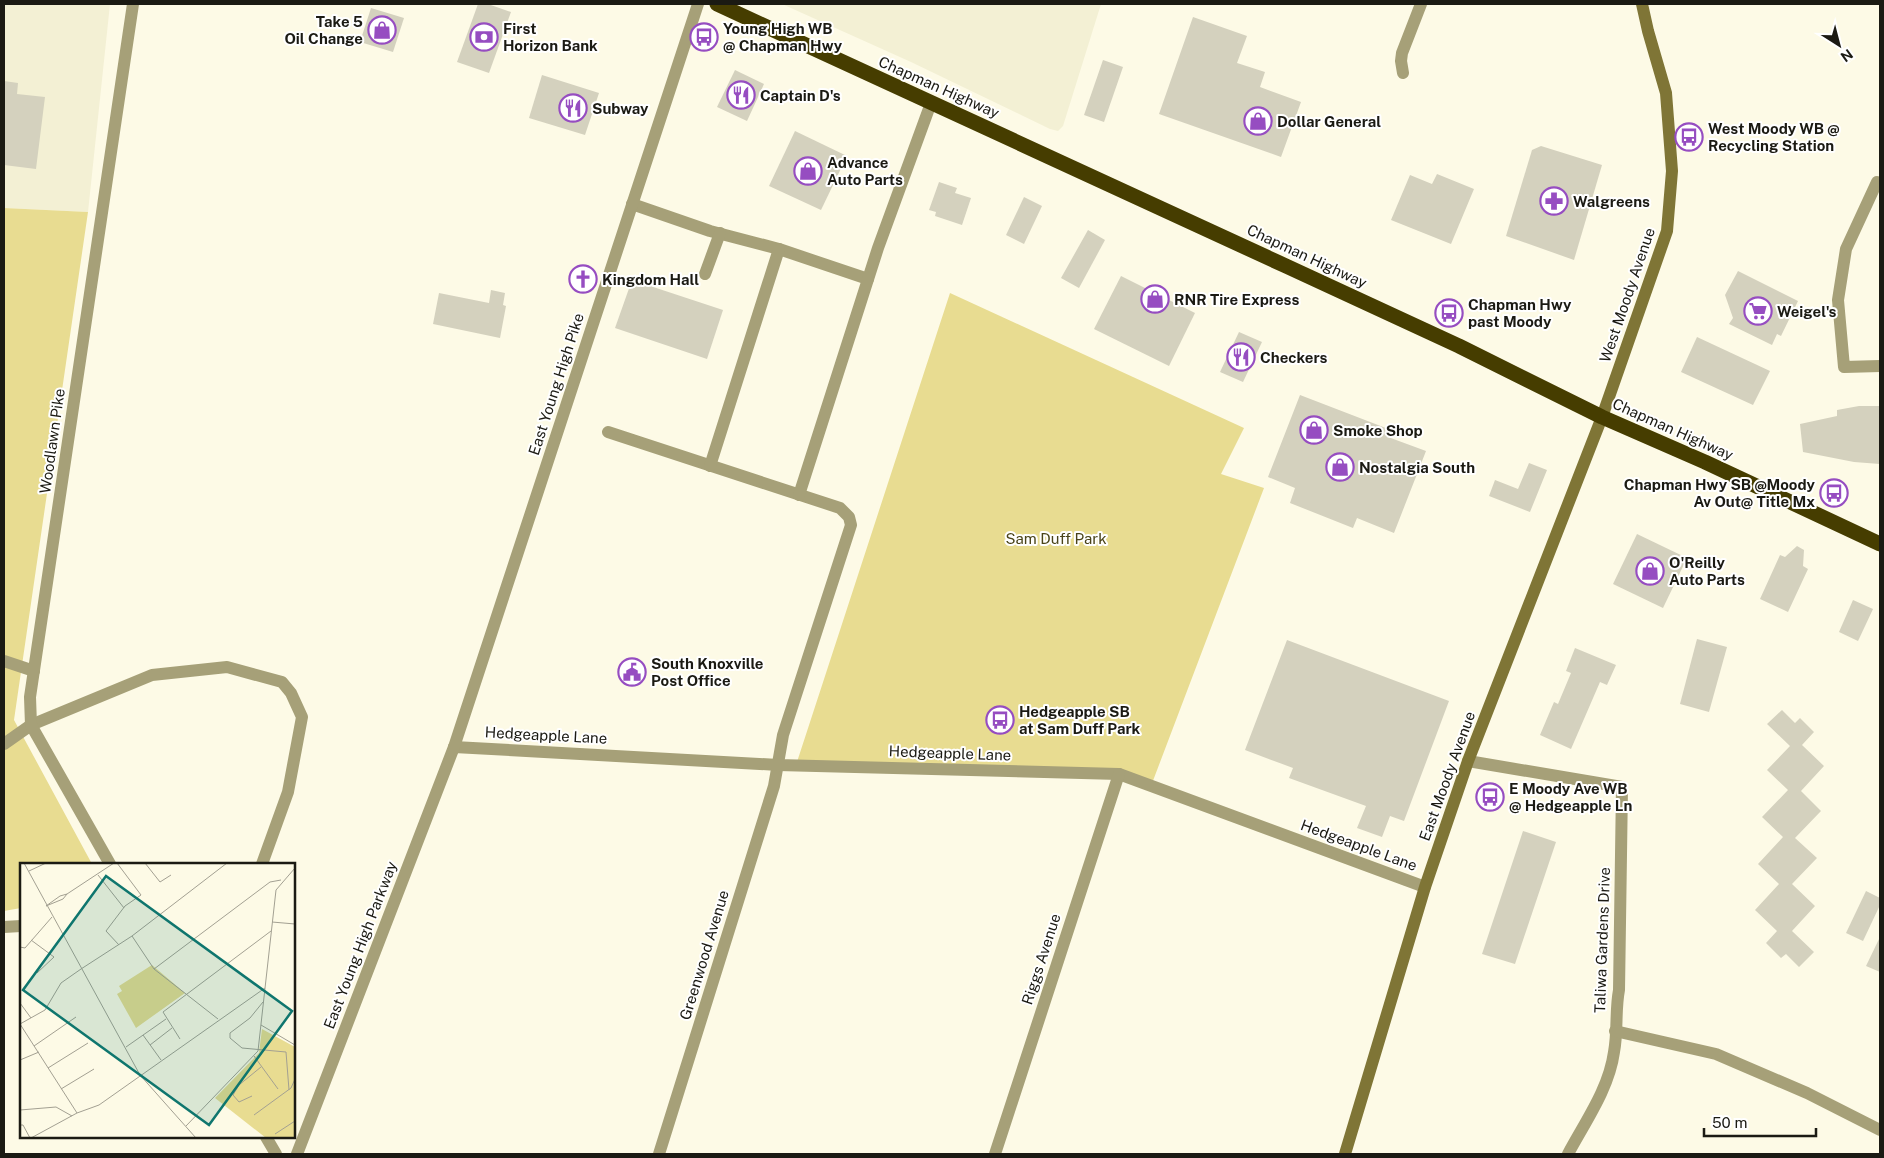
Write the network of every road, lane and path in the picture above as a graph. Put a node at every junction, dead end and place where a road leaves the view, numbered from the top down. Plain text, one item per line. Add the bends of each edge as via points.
1 (133, 4) edge
2 (698, 4) edge
3 (717, 4) edge
4 (1421, 4) edge
5 (1642, 4) edge
6 (1404, 73) dead end
7 (931, 103) junction
8 (1876, 182) dead end
9 (632, 204) junction
10 (720, 233) junction
11 (779, 249) junction
12 (705, 274) dead end
13 (868, 279) junction
14 (1880, 366) edge
15 (1602, 417) junction
16 (608, 432) dead end
17 (710, 466) junction
18 (799, 495) junction
19 (1880, 544) edge
20 (4, 661) edge
21 (34, 670) junction
22 (30, 725) junction
23 (4, 744) edge
24 (454, 747) junction
25 (1468, 761) junction
26 (778, 765) junction
27 (1119, 774) junction
28 (109, 863) edge
29 (262, 863) edge
30 (1425, 886) junction
31 (20, 926) edge
32 (4, 927) edge
33 (1615, 1031) junction
34 (1880, 1130) edge
35 (267, 1138) edge
36 (276, 1154) edge
37 (297, 1154) edge
38 (659, 1154) edge
39 (995, 1154) edge
40 (1345, 1154) edge
41 (1568, 1154) edge

1 - 21 street, Woodlawn Pike
2 - 9 street, East Young High Pike
3 - 7 highway, Chapman Highway
4 - 6 street via 1402,53
5 - 15 main road, West Moody Avenue via 1666,93 1672,171 1667,231
7 - 13 street
7 - 15 highway, Chapman Highway via 1459,346
8 - 14 street via 1846,249 1838,300 1844,367
9 - 10 street
9 - 24 street, East Young High Pike
10 - 11 street
10 - 12 street
11 - 13 street
11 - 17 street
13 - 18 street
15 - 19 highway, Chapman Highway
15 - 25 main road, East Moody Avenue
16 - 17 street
17 - 18 street
18 - 26 street, Greenwood Avenue via 840,508 850,517 851,525 783,735
20 - 21 street
21 - 22 street, Woodlawn Pike
22 - 23 street
22 - 28 street, Woodlawn Pike
22 - 29 street via 152,675 227,667 282,682 302,717 288,792
24 - 26 street, Hedgeapple Lane
24 - 37 street, East Young High Parkway
25 - 30 main road, East Moody Avenue
25 - 33 street, Taliwa Gardens Drive via 1622,787 1619,990
26 - 27 street, Hedgeapple Lane
26 - 38 street, Greenwood Avenue
27 - 30 street, Hedgeapple Lane
27 - 39 street, Riggs Avenue
30 - 40 main road, East Moody Avenue
31 - 32 street
33 - 34 street via 1716,1054 1807,1093
33 - 41 street, Taliwa Gardens Drive via 1614,1052 1602,1092
35 - 36 street

